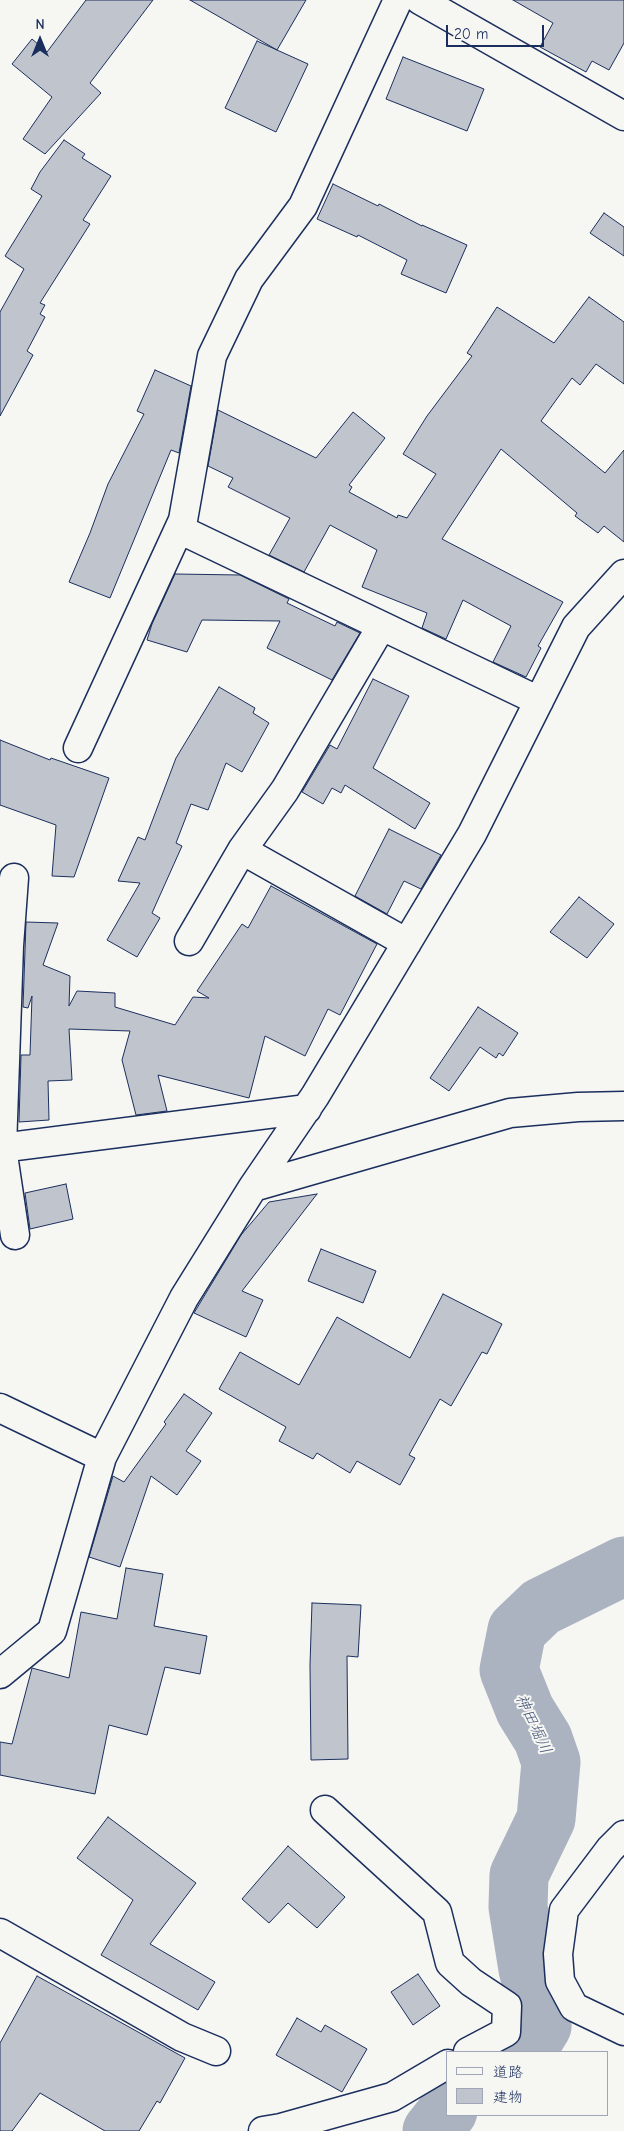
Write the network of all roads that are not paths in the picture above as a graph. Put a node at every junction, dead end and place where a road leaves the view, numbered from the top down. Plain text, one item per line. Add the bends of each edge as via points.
1 (398, 0) edge
2 (420, 0) edge
3 (450, 7) edge
4 (621, 108) edge
5 (179, 529) junction
6 (624, 574) edge
7 (381, 627) junction
8 (539, 701) junction
9 (78, 748) dead end
10 (242, 850) junction
11 (14, 878) dead end
12 (189, 941) dead end
13 (407, 943) junction
14 (624, 1106) edge
15 (307, 1109) junction
16 (1, 1148) edge
17 (254, 1187) junction
18 (15, 1235) dead end
19 (0, 1408) edge
20 (102, 1457) junction
21 (0, 1674) edge
22 (325, 1810) dead end
23 (624, 1835) edge
24 (0, 1933) edge
25 (624, 2031) edge
26 (216, 2050) dead end
27 (470, 2051) edge
28 (446, 2065) edge
29 (263, 2131) edge

1 - 5 street via 303,206 249,279 212,356
2 - 3 street
3 - 4 street
5 - 7 street
5 - 9 street
6 - 8 street via 576,627
7 - 8 street
7 - 10 street via 285,790
8 - 13 street via 472,834
10 - 12 street
10 - 13 street
11 - 16 street
13 - 15 street
14 - 17 street via 510,1113
15 - 16 street
15 - 17 street
16 - 18 street
17 - 20 street via 184,1298
19 - 20 street
20 - 21 street via 52,1631
22 - 27 street via 437,1912 450,1963 471,1982 507,2006 506,2032
23 - 25 street via 564,1910 558,1954 560,1981 574,2007
24 - 26 street via 182,2037
28 - 29 street via 392,2097

